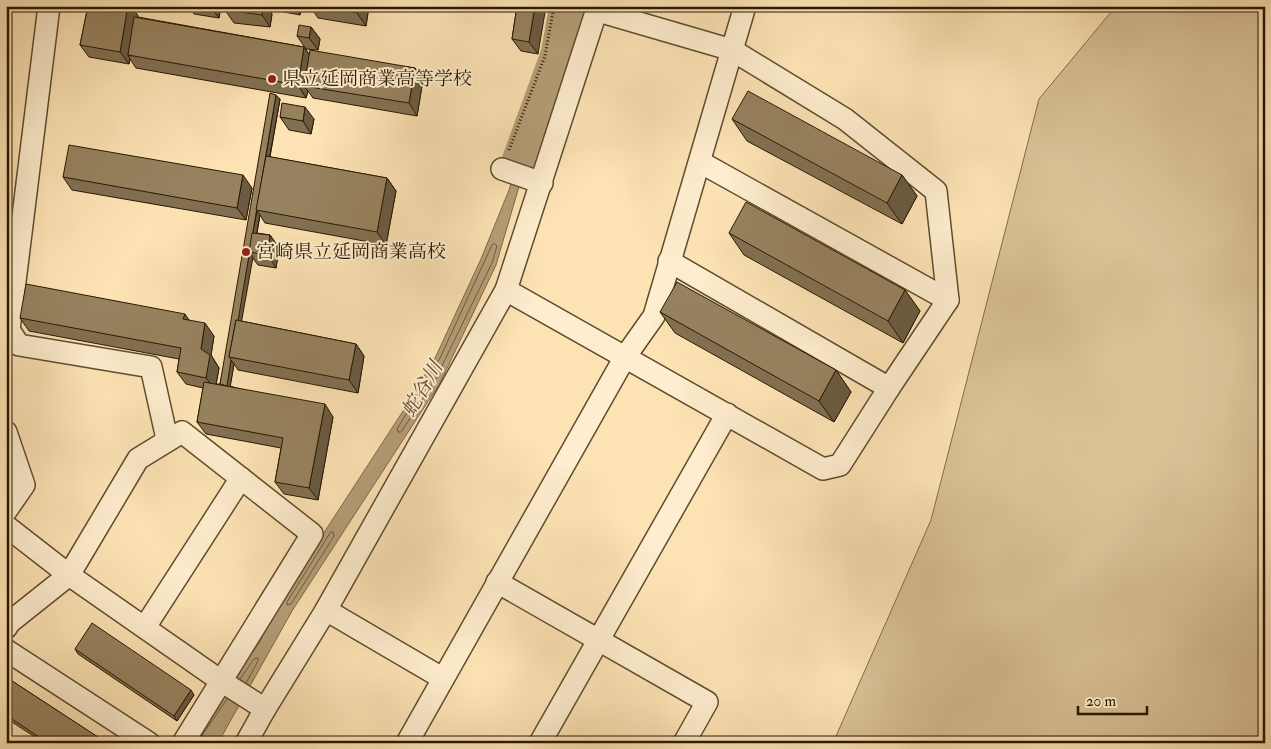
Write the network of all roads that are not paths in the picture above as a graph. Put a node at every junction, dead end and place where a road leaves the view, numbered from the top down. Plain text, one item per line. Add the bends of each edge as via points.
1 (49, 6) edge
2 (745, 6) edge
3 (598, 9) edge
4 (732, 50) junction
5 (700, 162) junction
6 (505, 170) road end
7 (541, 182) junction
8 (670, 261) junction
9 (506, 290) junction
10 (948, 300) junction
11 (625, 357) junction
12 (889, 388) junction
13 (727, 414) junction
14 (6, 432) edge
15 (167, 439) junction
16 (241, 478) junction
17 (6, 511) edge
18 (6, 526) edge
19 (69, 575) junction
20 (497, 582) junction
21 (326, 610) junction
22 (145, 626) junction
23 (6, 628) edge
24 (598, 640) junction
25 (6, 650) edge
26 (442, 678) junction
27 (221, 681) junction
28 (265, 708) junction
29 (150, 743) edge
30 (183, 743) edge
31 (246, 743) edge
32 (407, 743) edge
33 (540, 743) edge
34 (684, 743) edge

1 - 15 street via 9,330 19,345 151,367
2 - 4 street
3 - 4 street
3 - 7 street
4 - 5 street
4 - 10 street via 845,119 936,191
5 - 8 street
5 - 10 street
6 - 7 street
7 - 9 street
8 - 11 street via 654,316
8 - 12 street
9 - 11 street
9 - 21 street
10 - 12 street
11 - 13 street
11 - 20 street
12 - 13 street via 840,465 823,469
13 - 24 street
14 - 17 street via 24,485
15 - 16 street via 182,432
15 - 19 street via 138,459
16 - 22 street
16 - 27 street via 312,534
18 - 19 street
19 - 22 street
19 - 23 street
20 - 24 street
20 - 26 street
21 - 26 street
21 - 28 street
22 - 27 street
24 - 33 street
24 - 34 street via 707,702
25 - 29 street
26 - 32 street
27 - 28 street
27 - 30 street
28 - 31 street

